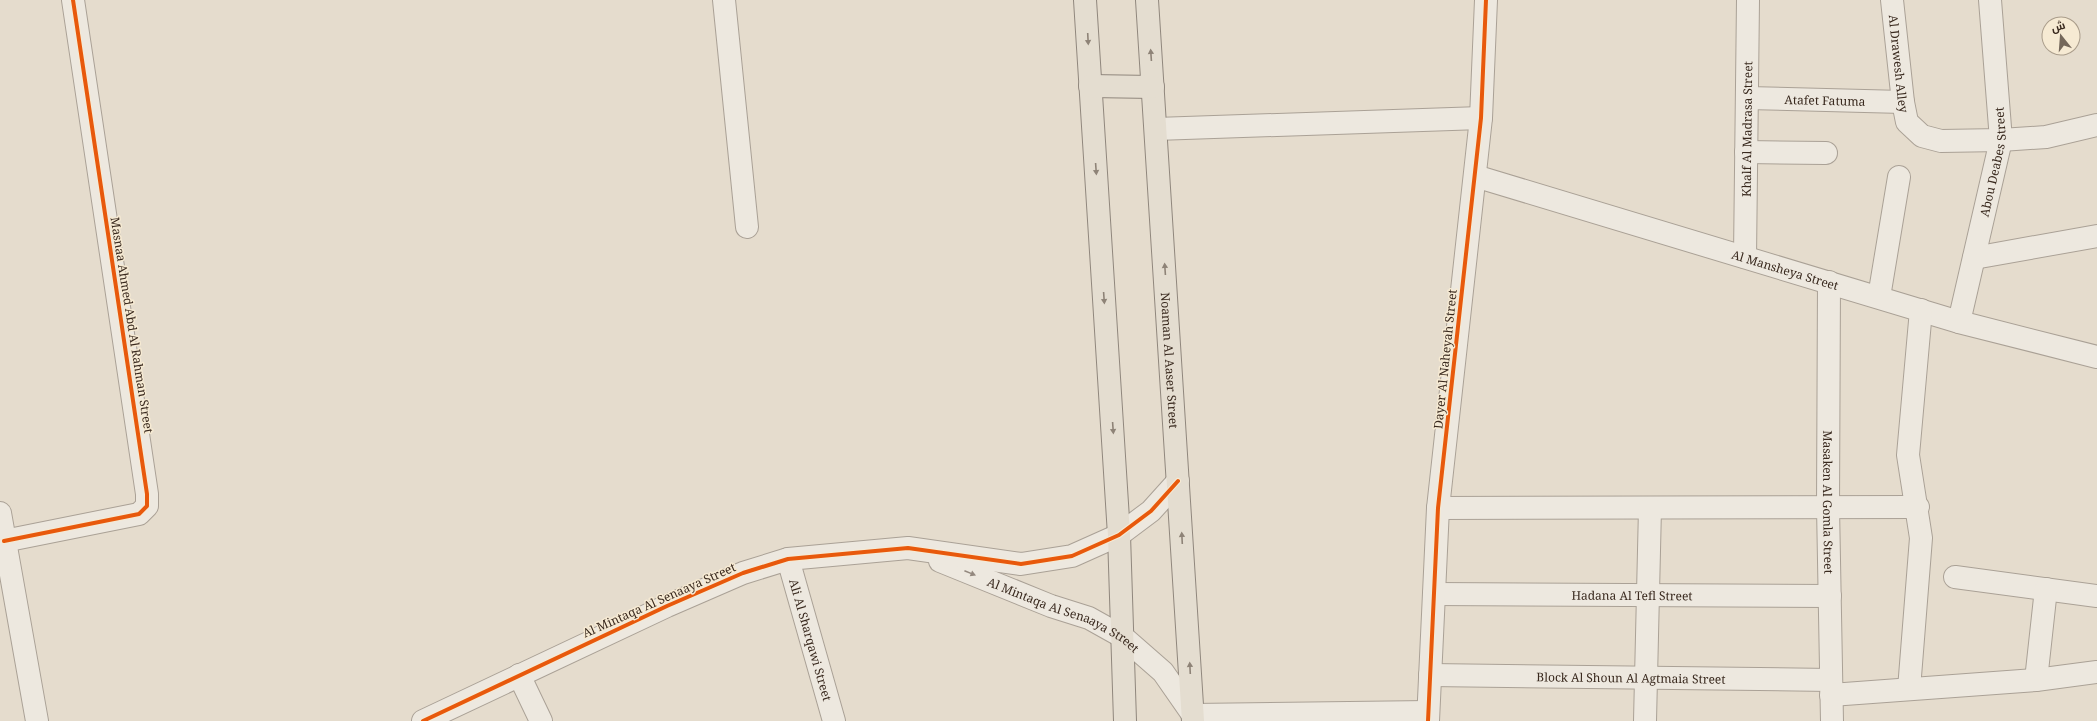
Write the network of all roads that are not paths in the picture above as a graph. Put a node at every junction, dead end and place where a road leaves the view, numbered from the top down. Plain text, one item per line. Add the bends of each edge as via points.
1 (73, 0) edge
2 (724, 0) edge
3 (1085, 0) edge
4 (1147, 0) edge
5 (1486, 0) edge
6 (1748, 0) edge
7 (1892, 0) edge
8 (1990, 0) edge
9 (1090, 86) junction
10 (1153, 87) junction
11 (1747, 98) junction
12 (1902, 102) junction
13 (1481, 118) junction
14 (2097, 125) edge
15 (1156, 129) junction
16 (2001, 140) junction
17 (1746, 152) junction
18 (1826, 153) dead end
19 (1475, 176) junction
20 (1899, 177) dead end
21 (747, 227) dead end
22 (2097, 236) edge
23 (1745, 257) junction
24 (1974, 258) junction
25 (1829, 282) junction
26 (1879, 297) junction
27 (1921, 310) junction
28 (1959, 322) junction
29 (2097, 357) edge
30 (1178, 481) junction
31 (1828, 507) junction
32 (1918, 507) junction
33 (1438, 508) junction
34 (1650, 508) junction
35 (0, 513) edge
36 (1120, 535) junction
37 (4, 541) junction
38 (908, 548) junction
39 (788, 559) junction
40 (1955, 577) dead end
41 (2046, 589) junction
42 (1434, 594) junction
43 (1648, 595) junction
44 (1830, 596) junction
45 (2097, 596) edge
46 (1123, 637) junction
47 (2097, 672) edge
48 (519, 675) junction
49 (1430, 675) junction
50 (1646, 677) junction
51 (2036, 680) junction
52 (1831, 687) junction
53 (1909, 689) junction
54 (1428, 716) edge
55 (1193, 718) edge
56 (37, 721) edge
57 (423, 721) edge
58 (541, 721) edge
59 (834, 721) edge
60 (1125, 721) edge
61 (1645, 721) edge
62 (1832, 721) edge

1 - 37 street, Masnaa Ahmed Abd Al Rahman Street via 147,506 139,514
2 - 21 street
3 -> 9 main road
10 -> 4 main road, Noaman Al Aaser Street
5 - 13 street, Dayer Al Naheyah Street
6 - 11 street, Khalf Al Madrasa Street
7 - 12 street, Al Drawesh Alley
8 - 16 street, Abou Deabes Street
9 - 10 main road
9 -> 36 main road
10 - 15 main road, Noaman Al Aaser Street
11 - 12 street, Atafet Fatuma
11 - 17 street, Khalf Al Madrasa Street
12 - 16 street, Al Drawesh Alley via 1907,122 1922,136 1941,141
13 - 15 street
13 - 19 street, Dayer Al Naheyah Street
14 - 16 street, Al Drawesh Alley via 2046,137
30 -> 15 main road, Noaman Al Aaser Street
16 - 24 street, Abou Deabes Street
17 - 18 street
17 - 23 street, Khalf Al Madrasa Street
19 - 23 street, Al Mansheya Street
19 - 33 street, Dayer Al Naheyah Street
20 - 26 street
22 - 24 street
23 - 25 street, Al Mansheya Street
24 - 28 street, Abou Deabes Street
25 - 26 street, Al Mansheya Street
25 - 31 street, Masaken Al Gomla Street
26 - 27 street, Al Mansheya Street
27 - 28 street, Al Mansheya Street
27 - 32 street via 1908,456
28 - 29 street, Al Mansheya Street
30 - 36 street, Al Mintaqa Al Senaaya Street via 1152,511
55 -> 30 main road, Noaman Al Aaser Street
31 - 32 street
31 - 34 street
31 - 44 street, Masaken Al Gomla Street
32 - 53 street via 1920,559
33 - 34 street
33 - 42 street, Dayer Al Naheyah Street
34 - 43 street
35 - 37 street
36 - 38 street, Al Mintaqa Al Senaaya Street via 1072,556 1021,564
36 - 46 main road
37 - 56 street
38 - 39 street, Al Mintaqa Al Senaaya Street
38 -> 46 street, Al Mintaqa Al Senaaya Street via 1051,606 1089,618
39 - 48 street, Al Mintaqa Al Senaaya Street via 743,574 673,603
39 - 59 street, Ali Al Sharqawi Street
40 - 41 street
41 - 45 street
41 - 51 street
42 - 43 street, Hadana Al Tefl Street
42 - 49 street, Dayer Al Naheyah Street
43 - 44 street, Hadana Al Tefl Street
43 - 50 street
44 - 52 street, Masaken Al Gomla Street
46 - 55 street, Al Mintaqa Al Senaaya Street via 1163,672
46 - 60 main road
47 - 51 street, Block Al Shoun Al Agtmaia Street
48 - 57 street, Al Mintaqa Al Senaaya Street
48 - 58 street
49 - 50 street, Block Al Shoun Al Agtmaia Street
49 - 54 street, Dayer Al Naheyah Street
50 - 52 street, Block Al Shoun Al Agtmaia Street
50 - 61 street
51 - 53 street, Block Al Shoun Al Agtmaia Street
52 - 53 street, Block Al Shoun Al Agtmaia Street
52 - 62 street, Masaken Al Gomla Street
54 - 55 street

